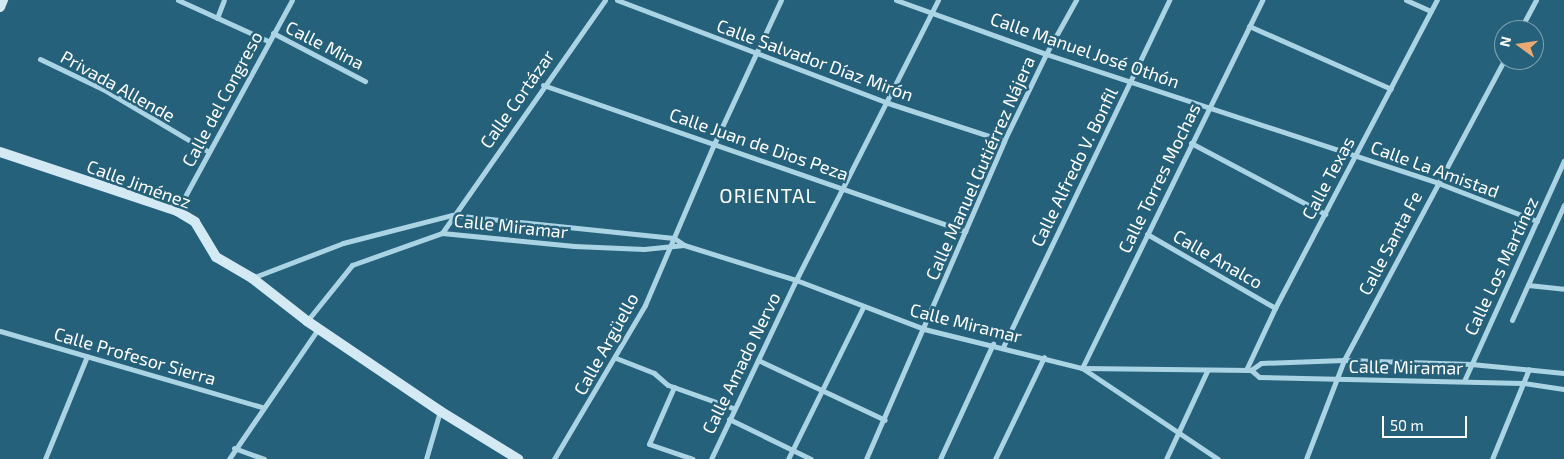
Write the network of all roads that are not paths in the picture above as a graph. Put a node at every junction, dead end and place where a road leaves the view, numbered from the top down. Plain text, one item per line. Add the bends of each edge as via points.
1 (3, 0) edge
2 (178, 0) edge
3 (224, 0) edge
4 (292, 0) edge
5 (605, 0) edge
6 (617, 0) edge
7 (781, 0) edge
8 (896, 0) edge
9 (938, 0) edge
10 (1076, 0) edge
11 (1169, 0) edge
12 (1262, 0) edge
13 (1406, 0) edge
14 (1437, 0) edge
15 (1536, 0) edge
16 (0, 7) edge
17 (1431, 11) junction
18 (932, 12) junction
19 (217, 18) junction
20 (1525, 20) edge
21 (1249, 26) junction
22 (273, 33) junction
23 (268, 42) junction
24 (757, 53) junction
25 (1046, 54) junction
26 (40, 59) dead end
27 (1499, 70) edge
28 (365, 81) dead end
29 (1130, 81) junction
30 (543, 85) junction
31 (1391, 89) junction
32 (888, 103) junction
33 (1209, 106) junction
34 (1004, 141) junction
35 (715, 142) junction
36 (1191, 143) junction
37 (0, 152) edge
38 (209, 152) junction
39 (1356, 155) junction
40 (1564, 161) edge
41 (1438, 183) junction
42 (846, 188) junction
43 (1564, 205) edge
44 (177, 211) junction
45 (1325, 214) junction
46 (452, 215) junction
47 (1537, 221) junction
48 (965, 232) junction
49 (442, 233) junction
50 (1147, 234) junction
51 (674, 238) junction
52 (684, 245) junction
53 (670, 248) junction
54 (252, 278) junction
55 (796, 280) junction
56 (1528, 285) junction
57 (1564, 290) edge
58 (863, 306) junction
59 (1275, 308) junction
60 (1512, 320) dead end
61 (307, 321) junction
62 (318, 329) junction
63 (924, 329) junction
64 (0, 331) edge
65 (993, 344) junction
66 (1003, 347) junction
67 (87, 356) junction
68 (1044, 356) junction
69 (616, 358) junction
70 (758, 360) junction
71 (1344, 360) junction
72 (1471, 364) junction
73 (1082, 368) junction
74 (1529, 369) junction
75 (1248, 370) junction
76 (1207, 371) junction
77 (1564, 373) edge
78 (1338, 380) junction
79 (1464, 382) junction
80 (1523, 384) junction
81 (674, 387) junction
82 (1564, 389) edge
83 (821, 392) junction
84 (262, 407) junction
85 (734, 408) junction
86 (440, 411) junction
87 (730, 419) junction
88 (885, 420) junction
89 (1177, 434) junction
90 (234, 448) junction
91 (792, 451) junction
92 (45, 459) edge
93 (229, 459) edge
94 (264, 459) edge
95 (426, 459) edge
96 (518, 459) edge
97 (554, 459) edge
98 (693, 459) edge
99 (711, 459) edge
100 (788, 459) edge
101 (811, 459) edge
102 (866, 459) edge
103 (940, 459) edge
104 (996, 459) edge
105 (1166, 459) edge
106 (1218, 459) edge
107 (1306, 459) edge
108 (1492, 459) edge

1 - 16 street
2 - 19 street, Calle Mina
3 - 19 street
4 - 22 street, Calle del Congreso
5 - 30 street, Calle Cortázar
6 - 24 street, Calle Salvador Díaz Mirón
7 - 24 street, Calle Argüello
8 - 18 street, Calle Manuel José Othón
9 - 18 street, Calle Amado Nervo
10 - 25 street, Calle Manuel Gutiérrez Nájera
11 - 29 street, Calle Alfredo V. Bonfil
12 - 21 street, Calle Torres Mochas
13 - 17 street
14 - 17 street, Calle Texas
15 - 20 street
17 - 31 street, Calle Texas
18 - 25 street, Calle Manuel José Othón
18 - 32 street, Calle Amado Nervo
19 - 23 street, Calle Mina
21 - 31 street
21 - 33 street, Calle Torres Mochas
22 - 23 street, Calle del Congreso
22 - 28 street, Calle Mina
23 - 38 street, Calle del Congreso
24 - 32 street, Calle Salvador Díaz Mirón
24 - 35 street, Calle Argüello
25 - 29 street, Calle Manuel José Othón
25 - 34 street, Calle Manuel Gutiérrez Nájera
26 - 38 street, Privada Allende via 103,89
27 - 41 street, Calle Santa Fe
29 - 33 street, Calle Manuel José Othón
29 - 66 street, Calle Alfredo V. Bonfil
30 - 35 street, Calle Juan de Dios Peza
30 - 46 street, Calle Cortázar
31 - 39 street, Calle Texas
32 - 34 street, Calle Salvador Díaz Mirón
32 - 42 street, Calle Amado Nervo
33 - 36 street, Calle Torres Mochas
33 - 39 street, Calle La Amistad
34 - 48 street, Calle Manuel Gutiérrez Nájera
35 - 42 street, Calle Juan de Dios Peza
35 - 51 street, Calle Argüello
36 - 45 street
36 - 50 street, Calle Torres Mochas
37 - 44 street, Calle Jiménez
38 - 44 street, Calle del Congreso
39 - 41 street, Calle La Amistad
39 - 45 street, Calle Texas
40 - 47 street, Calle Los Martínez
41 - 47 street, Calle La Amistad
41 - 71 street, Calle Santa Fe
42 - 48 street, Calle Juan de Dios Peza
42 - 55 street, Calle Amado Nervo
43 - 56 street
44 - 54 street, Calle Jiménez via 195,222 216,256
45 - 59 street, Calle Texas
46 - 49 street, Calle Cortázar
46 - 51 street, Calle Miramar
46 - 54 street via 343,243
47 - 72 street, Calle Los Martínez
48 - 63 street, Calle Manuel Gutiérrez Nájera
49 - 53 street, Calle Miramar via 574,246
49 - 61 street, Calle Miramar via 352,265
50 - 59 street, Calle Analco
50 - 73 street, Calle Torres Mochas
51 - 52 street, Calle Miramar
51 - 53 street, Calle Argüello
52 - 53 street, Calle Miramar
52 - 55 street, Calle Miramar
53 - 69 street, Calle Argüello via 646,305
54 - 61 street, Calle Jiménez
55 - 58 street, Calle Miramar
55 - 70 street, Calle Amado Nervo
56 - 57 street
56 - 60 street
58 - 63 street, Calle Miramar
58 - 83 street
59 - 75 street, Calle Texas
61 - 62 street, Calle Jiménez
62 - 84 street
62 - 86 street, Calle Jiménez
63 - 65 street, Calle Miramar
63 - 88 street, Calle Manuel Gutiérrez Nájera
64 - 67 street, Calle Profesor Sierra
65 - 66 street, Calle Miramar
65 - 103 street
66 - 68 street, Calle Miramar
67 - 84 street, Calle Profesor Sierra
67 - 92 street
68 - 73 street, Calle Miramar
68 - 104 street
69 - 81 street via 654,373
69 - 97 street, Calle Argüello
70 - 83 street
70 - 85 street, Calle Amado Nervo
71 - 72 street, Calle Miramar
71 - 75 street, Calle Miramar via 1261,363
71 - 78 street, Calle Santa Fe
72 - 74 street, Calle Miramar
72 - 79 street, Calle Los Martínez
73 - 76 street, Calle Miramar
73 - 89 street
74 - 77 street, Calle Miramar
74 - 80 street
75 - 76 street, Calle Miramar
75 - 78 street, Calle Miramar via 1259,378
76 - 89 street
78 - 79 street, Calle Miramar
78 - 107 street, Calle Santa Fe
79 - 80 street, Calle Miramar
80 - 82 street, Calle Miramar
80 - 108 street
81 - 85 street
81 - 98 street via 649,444
83 - 88 street
83 - 91 street
84 - 90 street
85 - 87 street, Calle Amado Nervo
86 - 95 street
86 - 96 street, Calle Jiménez
87 - 91 street
87 - 99 street, Calle Amado Nervo
88 - 102 street, Calle Manuel Gutiérrez Nájera
89 - 105 street
89 - 106 street
90 - 93 street
90 - 94 street
91 - 100 street
91 - 101 street

